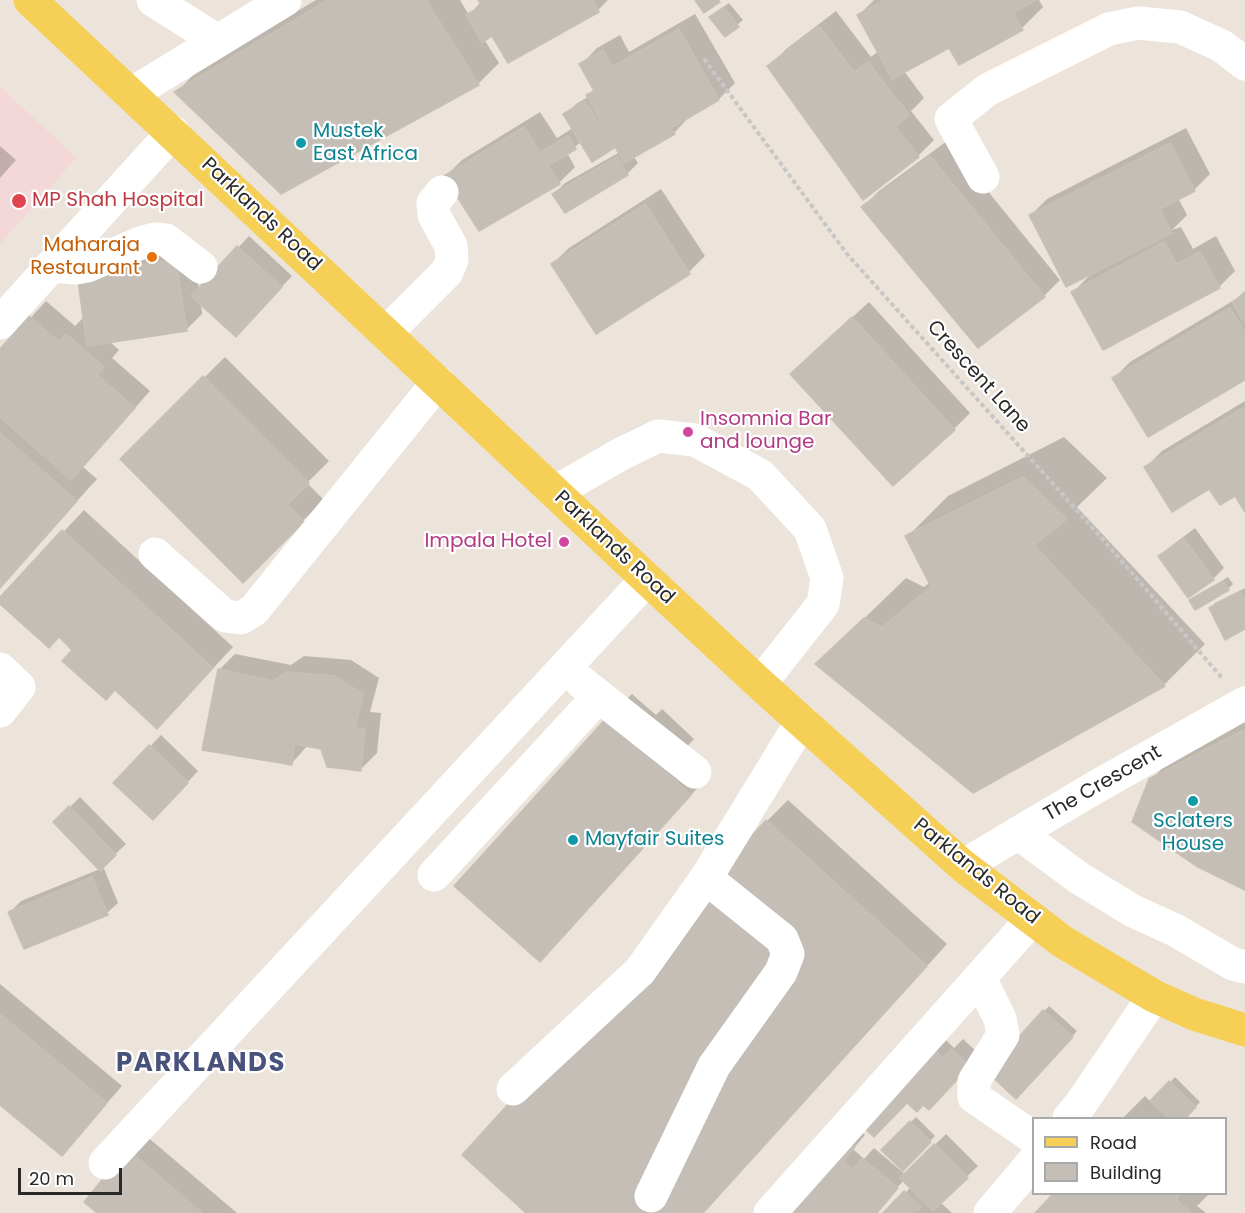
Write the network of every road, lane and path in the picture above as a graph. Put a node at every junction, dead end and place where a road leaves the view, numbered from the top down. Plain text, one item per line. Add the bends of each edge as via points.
1 (30, 0) edge
2 (153, 0) edge
3 (285, 0) edge
4 (216, 40) junction
5 (704, 59) dead end
6 (1245, 64) edge
7 (131, 94) junction
8 (173, 132) junction
9 (983, 177) dead end
10 (442, 192) dead end
11 (51, 266) junction
12 (201, 267) dead end
13 (0, 323) edge
14 (386, 333) junction
15 (438, 382) junction
16 (555, 492) junction
17 (155, 554) dead end
18 (646, 579) junction
19 (564, 668) junction
20 (0, 669) edge
21 (760, 684) junction
22 (599, 696) junction
23 (1245, 704) edge
24 (0, 711) edge
25 (802, 721) junction
26 (696, 772) dead end
27 (1018, 832) junction
28 (963, 866) junction
29 (434, 875) dead end
30 (706, 878) junction
31 (1032, 919) junction
32 (1245, 967) edge
33 (980, 978) junction
34 (1154, 996) junction
35 (1245, 1030) edge
36 (513, 1089) dead end
37 (1071, 1117) edge
38 (1032, 1137) edge
39 (105, 1163) dead end
40 (1032, 1163) edge
41 (651, 1196) dead end
42 (770, 1213) edge
43 (990, 1213) edge

1 - 7 main road, Parklands Road
2 - 4 street
3 - 4 street
4 - 7 street
5 - 23 path, Crescent Lane via 847,255 1107,543
6 - 9 street via 1222,46 1180,27 1137,23 1109,29 987,90 951,118
7 - 8 main road, Parklands Road
8 - 11 street
8 - 14 main road, Parklands Road
10 - 14 street via 433,203 434,214 450,246 450,266
11 - 12 street via 87,266 155,239 166,240
11 - 13 street
14 - 15 main road, Parklands Road
15 - 16 main road, Parklands Road
15 - 17 street via 254,610 241,618 225,616
16 - 18 main road, Parklands Road
16 - 21 street via 658,436 695,440 760,475 810,529 827,578 824,604
18 - 19 street
18 - 21 main road, Parklands Road
19 - 22 street
19 - 39 street
20 - 24 street via 19,687
21 - 25 main road, Parklands Road
22 - 26 street
22 - 29 street
23 - 27 street, The Crescent
25 - 28 main road, Parklands Road
25 - 30 street
27 - 28 street, The Crescent
27 - 32 street via 1079,878 1124,905
28 - 31 main road, Parklands Road
30 - 36 street via 640,971
30 - 41 street via 782,939 788,954 781,972 714,1066
31 - 33 street
31 - 34 main road, Parklands Road
33 - 38 street via 1000,1019 1003,1035 974,1081 974,1097
33 - 42 street
34 - 35 main road, Parklands Road
34 - 37 street
40 - 43 street

